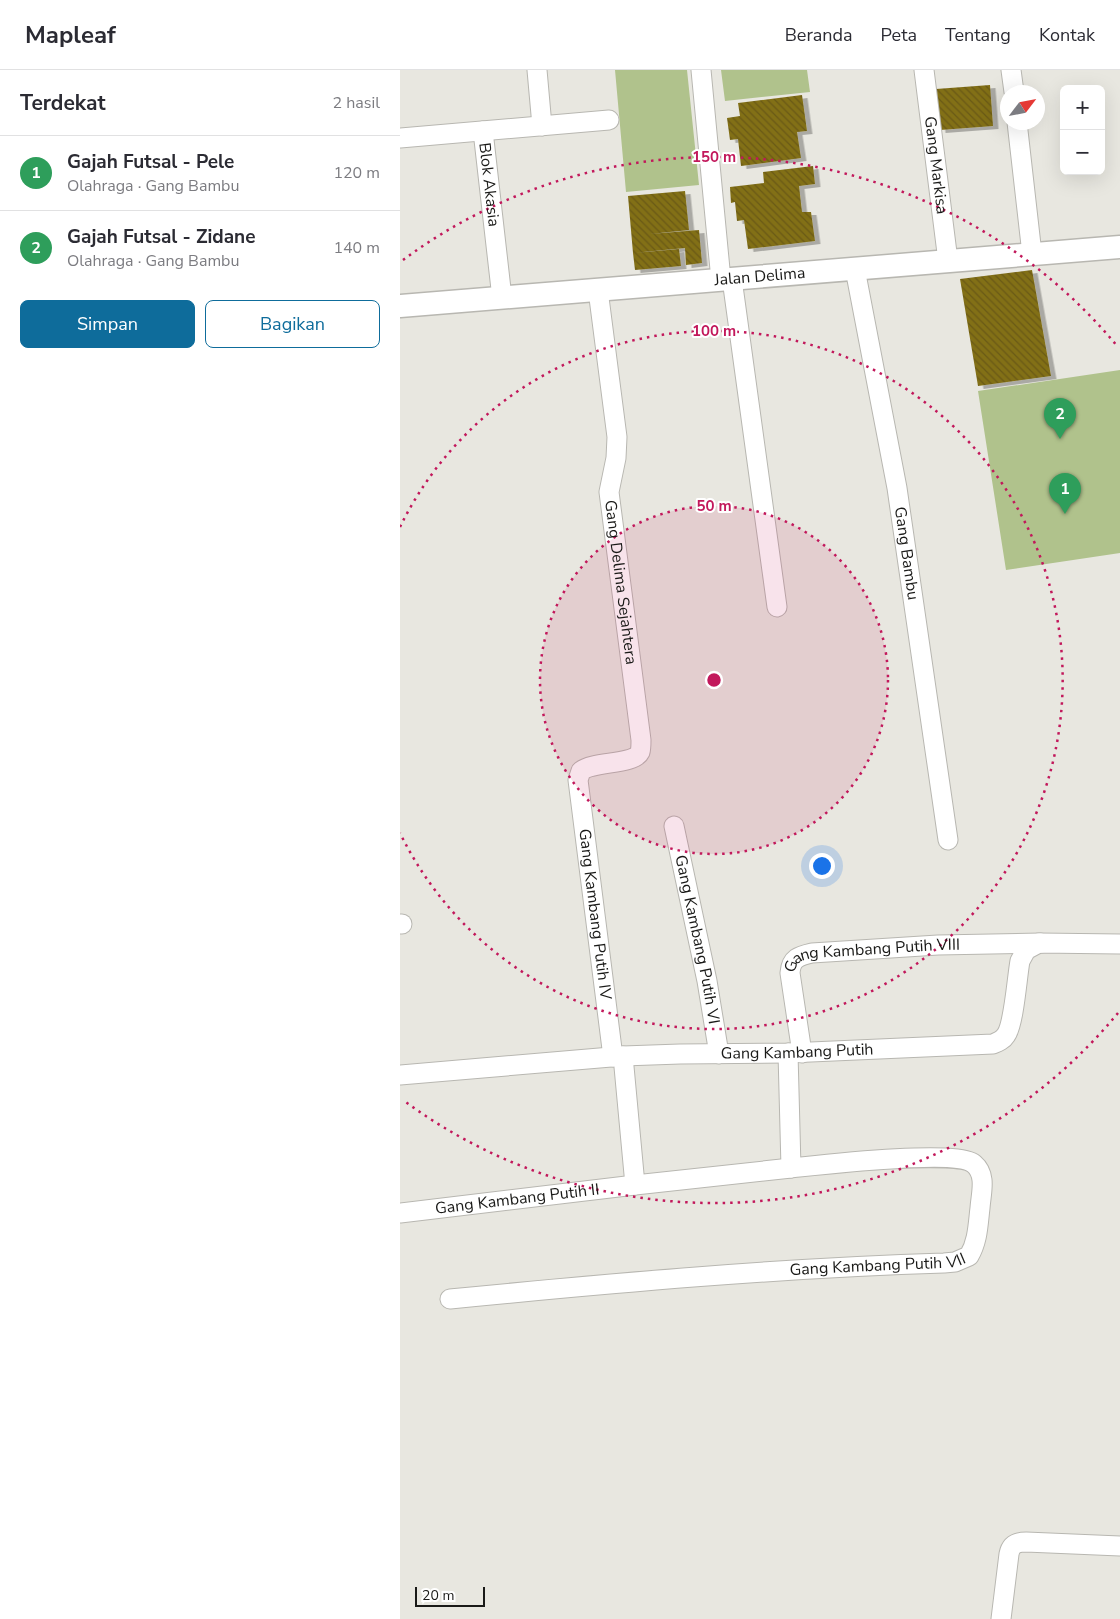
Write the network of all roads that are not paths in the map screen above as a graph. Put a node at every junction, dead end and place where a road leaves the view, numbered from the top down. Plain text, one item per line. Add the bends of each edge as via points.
1 (537, 70) edge
2 (700, 70) edge
3 (924, 70) edge
4 (1012, 70) edge
5 (1013, 85) edge
6 (609, 120) dead end
7 (542, 126) junction
8 (1018, 130) edge
9 (482, 131) junction
10 (400, 138) edge
11 (1120, 247) edge
12 (1032, 254) junction
13 (948, 261) junction
14 (855, 268) junction
15 (727, 279) junction
16 (598, 290) junction
17 (502, 298) junction
18 (400, 306) edge
19 (777, 607) dead end
20 (581, 771) joint
21 (674, 826) dead end
22 (948, 840) dead end
23 (1043, 943) junction
24 (1120, 944) edge
25 (795, 1053) junction
26 (719, 1054) junction
27 (618, 1057) junction
28 (400, 1075) edge
29 (791, 1168) junction
30 (634, 1185) junction
31 (400, 1213) edge
32 (450, 1299) dead end
33 (1120, 1546) edge
34 (1001, 1619) edge

1 - 7 street
2 - 15 street
3 - 13 street, Gang Markisa
4 - 5 street
6 - 7 street, Blok Akasia
7 - 9 street, Blok Akasia
8 - 12 street
9 - 10 street
9 - 17 street, Blok Akasia
11 - 12 street, Jalan Delima
12 - 13 street, Jalan Delima
13 - 14 street, Jalan Delima
14 - 15 street, Jalan Delima
14 - 22 street, Gang Bambu via 897,488
15 - 16 street, Jalan Delima
15 - 19 street
16 - 17 street, Jalan Delima
16 - 20 street, Gang Delima Sejahtera via 616,437 616,458 609,492 641,740 639,754 632,759 589,766
17 - 18 street, Jalan Delima
20 - 27 street, Gang Kambang Putih IV via 578,788
21 - 26 street, Gang Kambang Putih VI
23 - 24 street
23 - 25 street, Gang Kambang Putih via 1032,946 1021,956 1009,1029 997,1042
23 - 25 street, Gang Kambang Putih VIII via 938,945 801,955 794,959 790,972
25 - 26 street, Gang Kambang Putih
25 - 29 street
26 - 27 street, Gang Kambang Putih
27 - 28 street, Gang Kambang Putih
27 - 30 street, Gang Kambang Putih IV
29 - 30 street, Gang Kambang Putih II
29 - 32 street, Gang Kambang Putih VII via 911,1158 969,1161 976,1165 982,1179 973,1250 963,1260 944,1263 834,1267
30 - 31 street, Gang Kambang Putih II
33 - 34 street via 1020,1542 1010,1548

